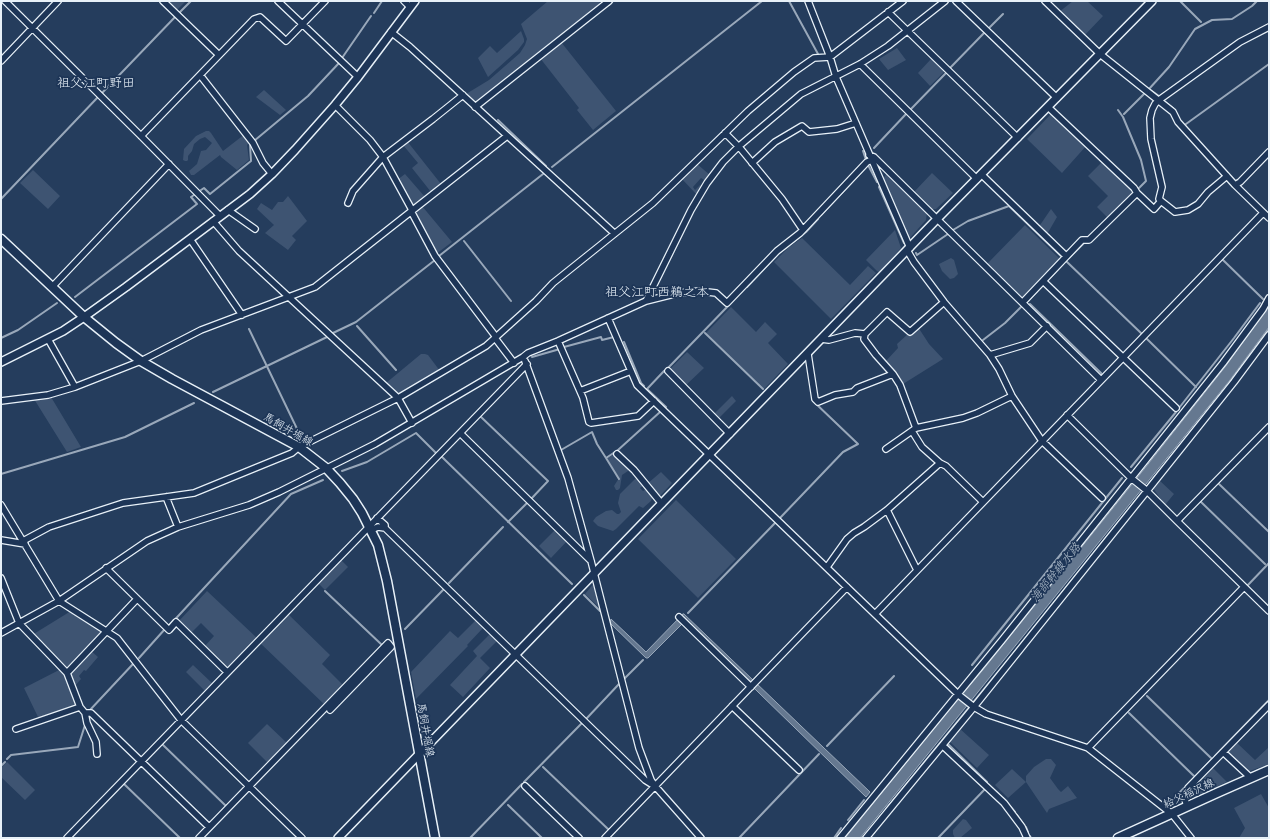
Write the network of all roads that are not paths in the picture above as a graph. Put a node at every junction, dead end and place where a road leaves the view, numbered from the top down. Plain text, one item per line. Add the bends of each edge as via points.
1 (5, 1) edge
2 (58, 1) edge
3 (163, 1) edge
4 (278, 1) edge
5 (325, 1) edge
6 (404, 1) edge
7 (415, 1) edge
8 (609, 1) edge
9 (808, 1) edge
10 (903, 1) edge
11 (945, 1) edge
12 (956, 1) edge
13 (1045, 1) edge
14 (1152, 1) edge
15 (602, 3) edge
16 (410, 7) junction
17 (888, 12) junction
18 (302, 24) junction
19 (1269, 27) edge
20 (32, 28) junction
21 (392, 32) junction
22 (908, 32) junction
23 (1100, 54) junction
24 (219, 55) junction
25 (830, 56) junction
26 (1, 61) edge
27 (860, 64) junction
28 (200, 75) junction
29 (836, 76) junction
30 (358, 78) junction
31 (462, 95) junction
32 (1057, 98) junction
33 (1158, 100) junction
34 (335, 105) junction
35 (476, 107) junction
36 (1048, 107) junction
37 (856, 123) junction
38 (725, 133) junction
39 (141, 136) junction
40 (506, 136) junction
41 (1018, 138) junction
42 (738, 146) junction
43 (1269, 152) edge
44 (383, 157) junction
45 (871, 157) junction
46 (752, 163) junction
47 (169, 164) junction
48 (272, 174) junction
49 (979, 176) junction
50 (1227, 176) junction
51 (1235, 185) junction
52 (1137, 194) junction
53 (1161, 201) junction
54 (348, 203) dead end
55 (228, 210) junction
56 (411, 211) junction
57 (1263, 213) junction
58 (220, 216) junction
59 (1269, 218) edge
60 (937, 219) junction
61 (213, 221) junction
62 (255, 229) dead end
63 (803, 230) junction
64 (614, 233) junction
65 (1, 238) edge
66 (190, 239) junction
67 (908, 249) junction
68 (1066, 256) junction
69 (1043, 281) junction
70 (52, 287) junction
71 (288, 297) junction
72 (1269, 298) edge
73 (646, 301) junction
74 (944, 302) junction
75 (1023, 302) junction
76 (242, 315) junction
77 (84, 317) junction
78 (608, 318) junction
79 (1047, 326) junction
80 (865, 334) junction
81 (1269, 335) edge
82 (496, 338) junction
83 (48, 339) junction
84 (821, 339) junction
85 (558, 341) junction
86 (808, 354) junction
87 (990, 355) junction
88 (523, 357) junction
89 (1123, 358) junction
90 (141, 361) junction
91 (1, 362) edge
92 (514, 363) junction
93 (527, 364) junction
94 (631, 371) junction
95 (668, 371) dead end
96 (893, 374) junction
97 (1101, 380) junction
98 (75, 387) junction
99 (580, 391) junction
100 (1012, 396) junction
101 (398, 398) junction
102 (1, 401) edge
103 (654, 401) junction
104 (1176, 408) dead end
105 (1067, 415) junction
106 (412, 423) junction
107 (1269, 427) edge
108 (914, 429) junction
109 (460, 433) junction
110 (730, 434) junction
111 (1042, 440) junction
112 (299, 447) junction
113 (886, 449) dead end
114 (617, 454) dead end
115 (710, 455) junction
116 (940, 463) junction
117 (326, 468) junction
118 (1131, 478) junction
119 (1147, 491) junction
120 (166, 498) junction
121 (1102, 498) dead end
122 (983, 502) junction
123 (662, 504) junction
124 (1, 505) edge
125 (887, 510) junction
126 (377, 518) junction
127 (1177, 522) junction
128 (178, 527) junction
129 (370, 528) junction
130 (385, 528) junction
131 (1, 540) edge
132 (24, 542) junction
133 (591, 561) junction
134 (826, 567) junction
135 (106, 568) junction
136 (917, 570) junction
137 (594, 574) junction
138 (1, 578) edge
139 (847, 587) junction
140 (1244, 587) junction
141 (137, 599) junction
142 (59, 601) junction
143 (1269, 611) edge
144 (875, 614) junction
145 (679, 617) dead end
146 (20, 623) junction
147 (106, 631) junction
148 (1, 633) edge
149 (398, 641) junction
150 (390, 645) junction
151 (516, 655) junction
152 (228, 672) junction
153 (67, 673) junction
154 (751, 686) junction
155 (959, 695) junction
156 (1269, 705) edge
157 (732, 706) junction
158 (80, 707) junction
159 (973, 707) junction
160 (330, 710) dead end
161 (85, 713) junction
162 (181, 720) junction
163 (16, 729) dead end
164 (943, 746) junction
165 (1088, 748) junction
166 (1223, 752) junction
167 (97, 754) dead end
168 (418, 755) junction
169 (141, 762) junction
170 (799, 770) dead end
171 (1269, 770) edge
172 (1251, 778) junction
173 (248, 786) junction
174 (525, 786) dead end
175 (655, 786) junction
176 (1187, 807) junction
177 (1172, 814) junction
178 (209, 827) junction
179 (1134, 835) edge
180 (67, 838) edge
181 (199, 838) edge
182 (302, 838) edge
183 (338, 838) edge
184 (435, 838) edge
185 (579, 838) edge
186 (605, 838) edge
187 (701, 838) edge
188 (840, 838) edge
189 (866, 838) edge
190 (1027, 838) edge
191 (1118, 838) edge
192 (1191, 838) edge

1 - 20 street
2 - 20 street
3 - 24 street
4 - 18 street
5 - 18 street
6 - 16 street
7 - 16 street
8 - 15 street
9 - 25 street
10 - 17 street
11 - 22 street
12 - 32 street
13 - 23 street
14 - 23 street
15 - 35 street
16 - 21 street
17 - 22 street
17 - 25 street
18 - 24 street via 286,41 260,17 256,18
18 - 30 street
19 - 33 street via 1240,42
20 - 26 street
20 - 39 street
21 - 30 street
21 - 31 street
22 - 27 street
22 - 41 street
23 - 32 street
23 - 33 street
24 - 28 street
25 - 29 street
25 - 38 street via 814,58 794,72
27 - 29 street
27 - 49 street
28 - 39 street
28 - 48 street via 253,143 262,163
29 - 37 street
29 - 42 street via 801,94
30 - 34 street
31 - 35 street
31 - 44 street
32 - 36 street
33 - 50 street via 1173,112 1178,122
33 - 53 street via 1150,118 1151,139 1162,187 1159,199
34 - 44 street
34 - 48 street
35 - 40 street
36 - 41 street
36 - 52 street via 1134,188
37 - 45 street
37 - 46 street via 837,129 809,132 802,126 775,142
38 - 42 street
38 - 64 street via 653,203
39 - 47 street
40 - 56 street
40 - 64 street
41 - 49 street
42 - 46 street
42 - 73 street via 707,183
43 - 51 street
44 - 54 street via 353,191
44 - 56 street
45 - 60 street via 874,157
45 - 63 street
45 - 67 street
46 - 63 street
47 - 58 street
47 - 70 street
48 - 55 street
49 - 60 street
49 - 68 street
50 - 51 street
50 - 53 street via 1198,204 1188,210 1175,212
51 - 57 street
52 - 53 street via 1154,209
52 - 68 street via 1089,240 1082,240
55 - 58 street
55 - 62 street
56 - 71 street via 315,287
56 - 82 street via 436,256
57 - 59 street
57 - 89 street
58 - 61 street
60 - 67 street
60 - 75 street
61 - 66 street
61 - 71 street via 239,251
63 - 73 street via 777,252 727,303 716,293 698,291
64 - 82 street via 553,283
65 - 70 main road, 馬飼井堀線
66 - 76 street
66 - 77 street
67 - 74 street via 914,262
67 - 84 street
68 - 69 street
69 - 75 street
69 - 89 street
70 - 77 main road, 馬飼井堀線
71 - 76 street
71 - 101 street
72 - 118 street via 1223,362
73 - 78 street
74 - 80 street via 910,332 887,312
74 - 87 street
75 - 79 street
76 - 90 street via 201,330
77 - 83 street
77 - 90 main road, 馬飼井堀線
78 - 85 street
78 - 94 street
79 - 87 street via 1030,343
79 - 97 street
80 - 84 street via 855,333 829,340
80 - 96 street via 864,339
81 - 119 street
82 - 92 street
82 - 101 street
83 - 91 street
83 - 98 street
84 - 86 street
85 - 88 street
85 - 99 street
86 - 96 street via 815,399 818,402 835,395 853,392 857,388
86 - 110 street
87 - 100 street
88 - 92 street
88 - 93 street
89 - 97 street
89 - 104 street
90 - 98 street
90 - 112 main road, 馬飼井堀線
92 - 106 street
93 - 109 street
93 - 133 street via 568,478
94 - 99 street
94 - 103 street via 637,385
95 - 110 street
96 - 108 street via 900,385
97 - 105 street
98 - 102 street via 48,395
99 - 103 street via 591,423 638,416
100 - 108 street via 962,418
100 - 111 street
101 - 106 street
101 - 112 street
103 - 115 street
105 - 111 street
105 - 118 street
106 - 117 street
107 - 127 street
108 - 113 street
108 - 116 street via 922,447
109 - 126 street
109 - 133 street
110 - 115 street
111 - 121 street
111 - 122 street
112 - 117 main road, 馬飼井堀線
112 - 120 street via 292,453 194,493
114 - 123 street
115 - 123 street
115 - 134 street
116 - 122 street
116 - 125 street
117 - 128 street via 249,505
117 - 129 main road, 馬飼井堀線 via 353,499
118 - 119 street
118 - 155 street
119 - 127 street
119 - 159 street
120 - 128 street
120 - 132 street via 122,502 49,527
122 - 136 street
123 - 137 street
124 - 132 street
125 - 134 street via 847,539
125 - 136 street
126 - 129 street
126 - 130 street
127 - 140 street
128 - 135 street via 147,541
129 - 130 street
129 - 149 main road, 馬飼井堀線 via 378,545 388,581
129 - 152 street
130 - 151 street
131 - 132 street
132 - 142 street
133 - 137 street
134 - 139 street
135 - 141 street
135 - 142 street
136 - 144 street
137 - 151 street
137 - 175 street via 639,748
138 - 146 street
139 - 144 street
139 - 154 street
140 - 143 street
140 - 165 street
141 - 147 street
141 - 152 street via 169,630 176,622
142 - 146 street
142 - 147 street
144 - 155 street
145 - 154 street
146 - 148 street
146 - 153 street
147 - 153 street
147 - 162 street via 117,638
149 - 150 street
149 - 168 main road, 馬飼井堀線
150 - 160 street via 391,647
150 - 173 street via 388,643
151 - 168 street
151 - 175 street via 645,780
152 - 162 street
153 - 158 street
154 - 157 street
155 - 159 street
155 - 188 street
156 - 166 street
157 - 170 street
157 - 175 street
158 - 161 street
158 - 163 street
159 - 164 street
159 - 165 street via 986,714
161 - 167 street via 96,742
161 - 169 street via 91,714
162 - 169 street
162 - 173 street
164 - 189 street
164 - 190 street via 1004,803
165 - 177 street
166 - 172 street
166 - 176 street via 1188,788 1185,799
168 - 183 street
168 - 184 main road, 馬飼井堀線
169 - 178 street
169 - 180 street
171 - 172 main road, 給父稲沢線
172 - 176 main road, 給父稲沢線
173 - 178 street
173 - 182 street
174 - 185 street
175 - 186 street
175 - 187 street
176 - 177 main road, 給父稲沢線
177 - 179 main road, 給父稲沢線
177 - 192 street
178 - 181 street
179 - 191 main road, 給父稲沢線

